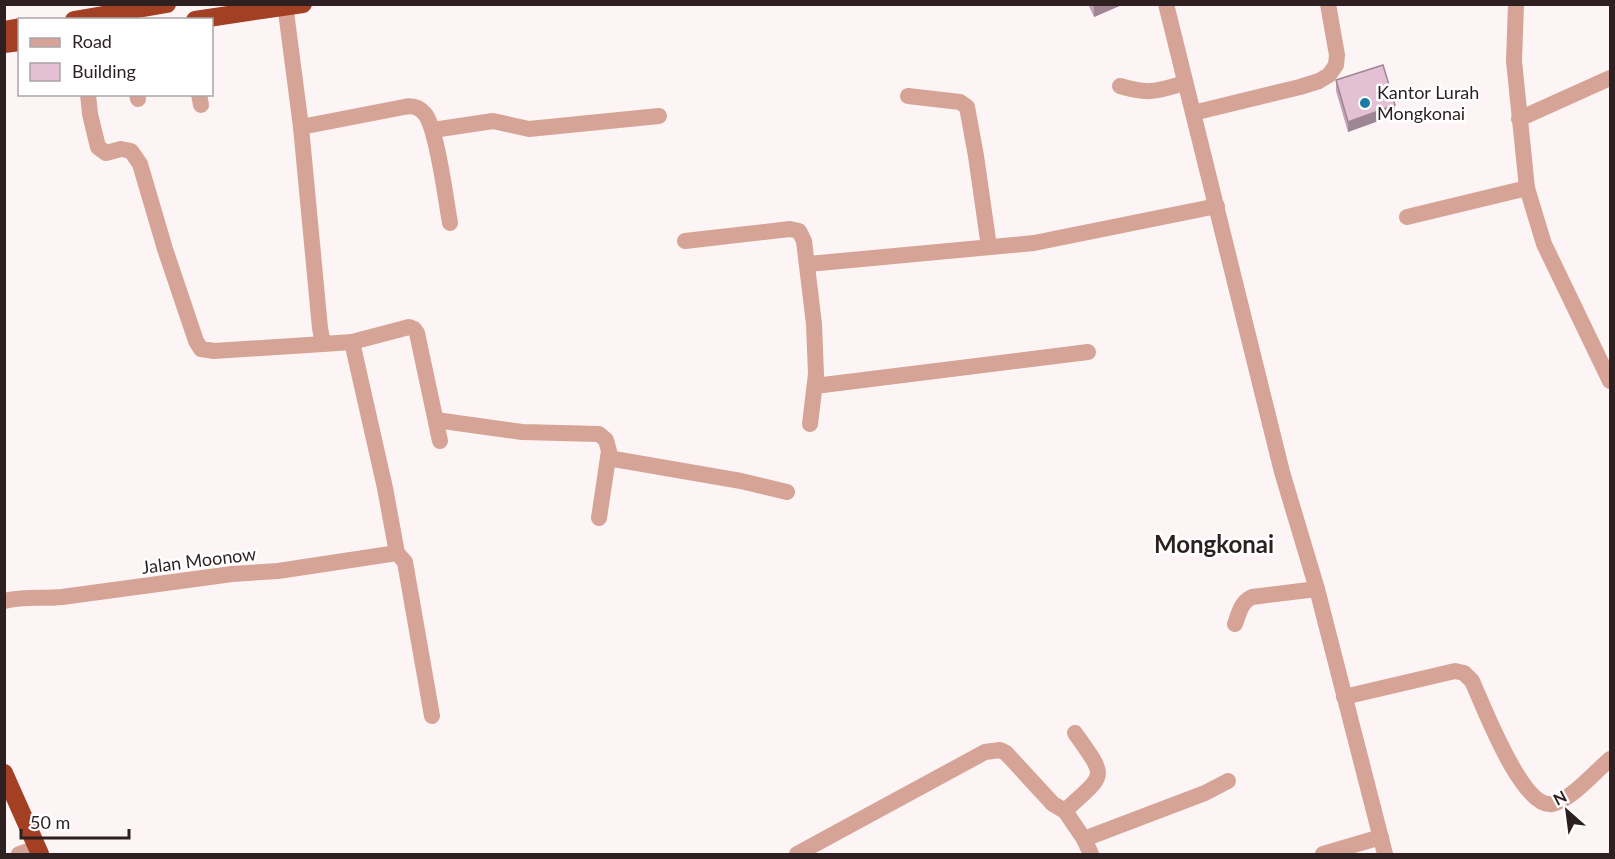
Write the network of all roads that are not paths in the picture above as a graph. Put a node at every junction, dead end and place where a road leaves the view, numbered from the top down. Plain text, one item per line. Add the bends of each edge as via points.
1 (167, 4) edge
2 (1166, 4) edge
3 (1328, 4) edge
4 (1516, 4) edge
5 (291, 5) edge
6 (130, 7) edge
7 (83, 18) edge
8 (208, 18) edge
9 (1611, 78) edge
10 (1185, 83) junction
11 (1120, 86) dead end
12 (88, 96) edge
13 (908, 96) dead end
14 (1193, 113) junction
15 (659, 116) dead end
16 (1519, 119) junction
17 (301, 127) junction
18 (433, 130) junction
19 (1527, 188) junction
20 (1217, 206) junction
21 (1407, 217) dead end
22 (450, 223) dead end
23 (685, 241) dead end
24 (989, 247) junction
25 (808, 264) junction
26 (352, 342) junction
27 (323, 344) junction
28 (1088, 352) dead end
29 (1611, 381) edge
30 (815, 386) junction
31 (436, 420) junction
32 (810, 424) dead end
33 (440, 441) dead end
34 (608, 458) junction
35 (787, 492) dead end
36 (599, 519) dead end
37 (397, 553) junction
38 (1317, 589) junction
39 (4, 601) edge
40 (1236, 624) dead end
41 (1344, 697) junction
42 (432, 716) dead end
43 (1075, 733) dead end
44 (1611, 759) edge
45 (4, 773) edge
46 (1228, 781) dead end
47 (1065, 811) junction
48 (1381, 837) junction
49 (1086, 849) edge
50 (39, 851) edge
51 (19, 855) edge
52 (797, 855) edge
53 (1323, 855) edge
54 (1385, 855) edge

1 - 6 highway
2 - 10 street
3 - 14 street via 1338,55 1329,75 1300,87
4 - 16 street via 1514,61
5 - 8 highway
5 - 17 street
6 - 7 highway
9 - 16 street
10 - 11 street via 1150,92
10 - 14 street
12 - 27 street via 98,147 106,153 131,151 140,164 201,349
13 - 24 street via 960,102 967,107
14 - 20 street
15 - 18 street via 529,129 493,122
16 - 19 street
17 - 18 street via 410,106 426,115
17 - 27 street
18 - 22 street
19 - 21 street
19 - 29 street via 1544,244
20 - 24 street via 1069,237
20 - 38 street via 1282,472
23 - 25 street via 790,229 799,231
24 - 25 street
25 - 30 street
26 - 27 street
26 - 31 street via 414,329
26 - 37 street
28 - 30 street
30 - 32 street
31 - 33 street
31 - 34 street via 522,432 599,434 606,440
34 - 35 street
34 - 36 street
37 - 39 street, Jalan Moonow via 278,572
37 - 42 street via 405,562
38 - 40 street via 1245,600
38 - 41 street
41 - 44 street via 1455,671 1464,673 1472,681 1516,776 1541,803 1550,805 1566,798
41 - 48 street
43 - 47 street via 1100,774
45 - 50 highway
46 - 49 street
47 - 49 street
47 - 52 street via 1053,804 1006,753 993,750
48 - 53 street
48 - 54 street
50 - 51 street

